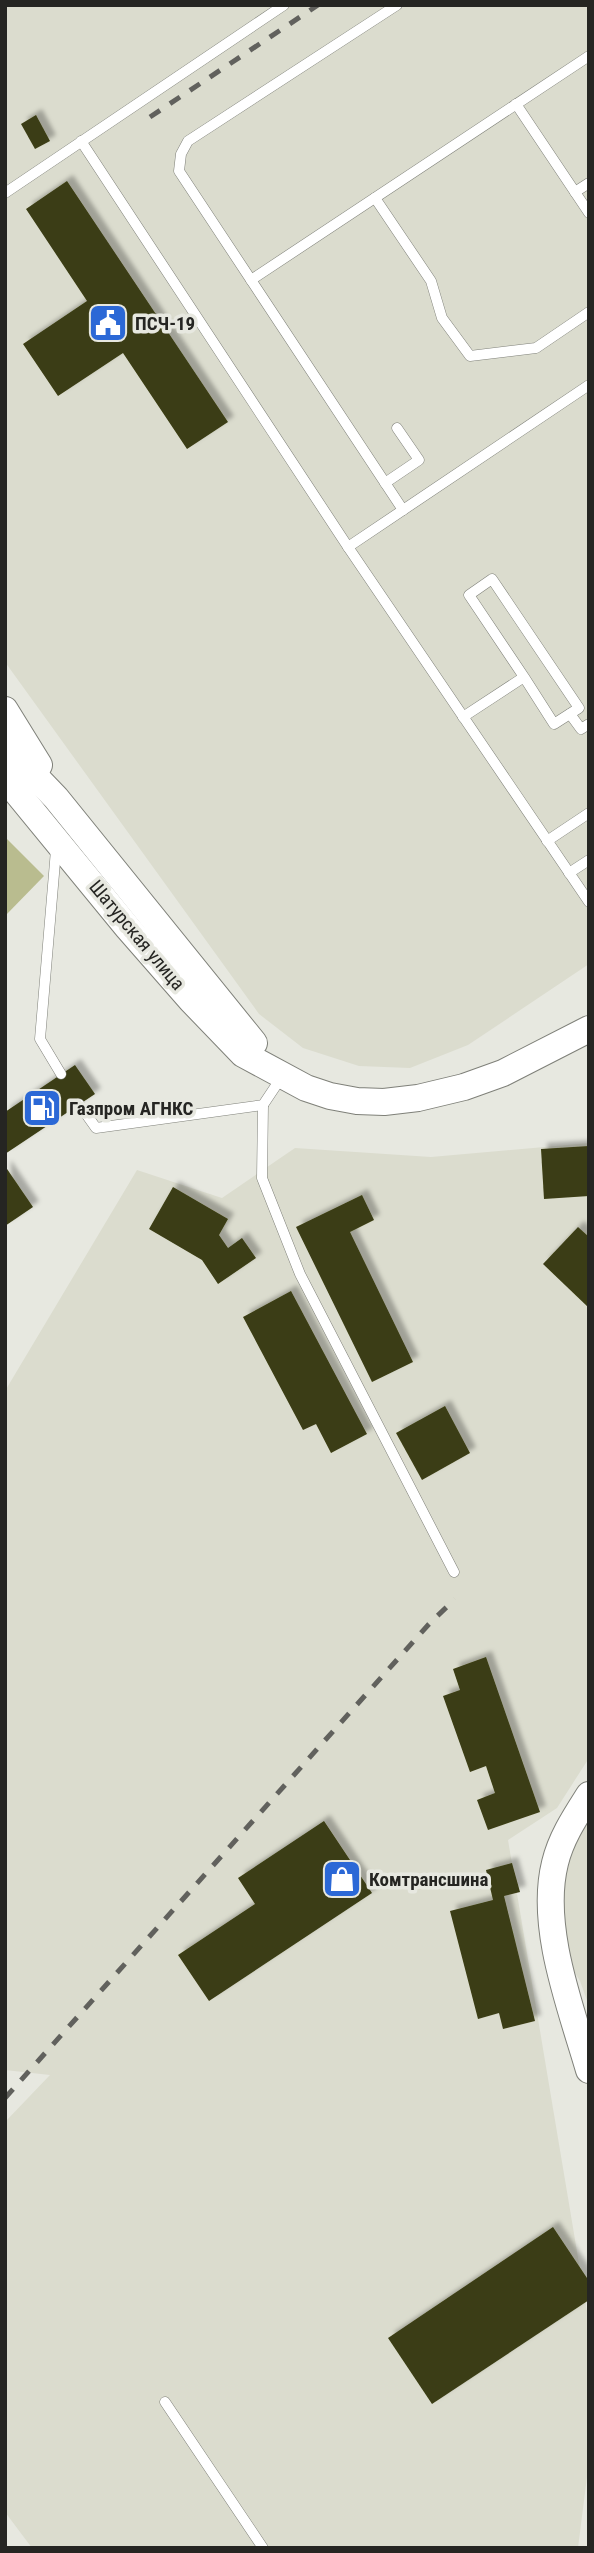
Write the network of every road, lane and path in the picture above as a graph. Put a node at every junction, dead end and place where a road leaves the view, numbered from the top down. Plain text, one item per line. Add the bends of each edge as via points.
1 (284, 5) edge
2 (397, 5) edge
3 (589, 56) edge
4 (516, 104) junction
5 (81, 141) junction
6 (589, 183) edge
7 (575, 192) junction
8 (5, 193) edge
9 (375, 198) junction
10 (589, 213) edge
11 (251, 280) junction
12 (589, 312) edge
13 (589, 385) edge
14 (397, 428) dead end
15 (385, 483) junction
16 (403, 510) junction
17 (348, 547) junction
18 (524, 677) junction
19 (5, 710) edge
20 (570, 714) junction
21 (463, 717) junction
22 (589, 724) edge
23 (5, 745) edge
24 (5, 778) edge
25 (56, 798) junction
26 (589, 813) edge
27 (57, 839) junction
28 (547, 841) junction
29 (589, 860) edge
30 (569, 873) junction
31 (589, 902) edge
32 (589, 1029) edge
33 (61, 1074) dead end
34 (283, 1075) junction
35 (79, 1104) dead end
36 (264, 1105) junction
37 (454, 1572) dead end
38 (589, 1795) edge
39 (589, 2070) edge
40 (165, 2402) dead end
41 (263, 2548) edge

1 - 5 lane
2 - 11 lane via 188,141 184,148 179,171
3 - 4 lane
4 - 7 lane
4 - 9 lane
5 - 8 lane
5 - 17 lane
6 - 7 lane
7 - 10 lane
9 - 11 lane
9 - 12 lane via 430,281 442,318 470,356 536,348
11 - 15 lane
13 - 16 lane
14 - 15 lane via 419,460
15 - 16 lane
16 - 17 lane
17 - 21 lane
18 - 20 lane via 554,724
18 - 20 lane via 469,594 492,579 579,708
18 - 21 lane
19 - 25 main road
20 - 22 lane via 581,729
21 - 28 lane
23 - 25 main road
24 - 27 main road, Шатурская улица
25 - 34 main road, Шатурская улица
26 - 28 lane
27 - 33 lane via 40,1039
27 - 34 main road, Шатурская улица via 191,1000 243,1054
28 - 30 lane
29 - 30 lane
30 - 31 lane
32 - 34 main road, Шатурская улица via 503,1073 418,1098 357,1101 318,1092
34 - 36 lane
35 - 36 lane via 96,1128
36 - 37 lane via 262,1178 300,1274
38 - 39 main road via 567,1830 549,1895 558,1958
40 - 41 lane

